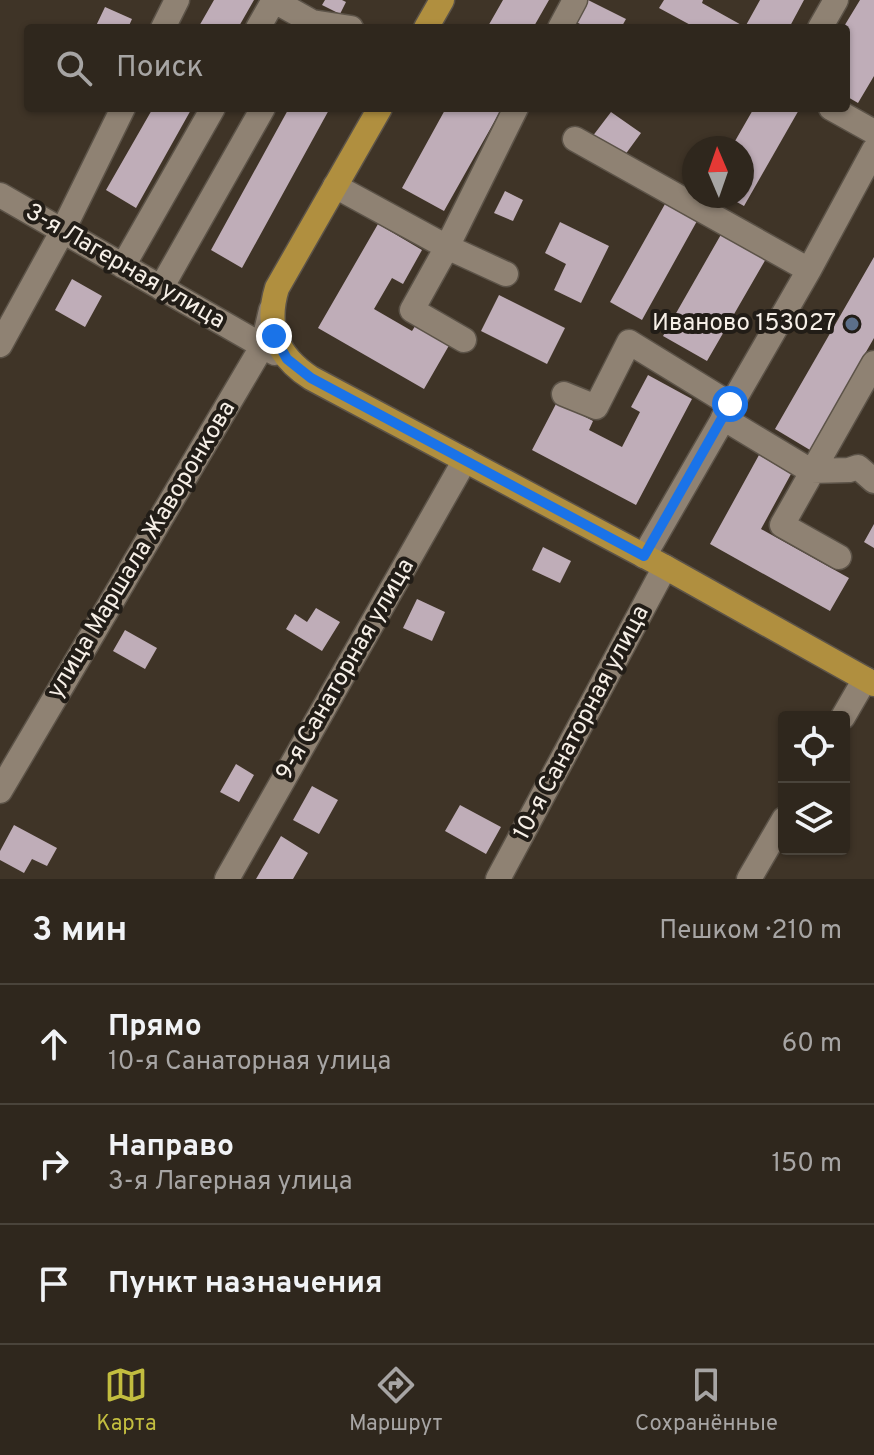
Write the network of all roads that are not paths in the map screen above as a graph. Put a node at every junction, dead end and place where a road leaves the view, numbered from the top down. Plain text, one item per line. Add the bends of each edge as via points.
1 (177, 0) edge
2 (274, 0) edge
3 (442, 0) edge
4 (575, 0) edge
5 (836, 0) edge
6 (165, 24) edge
7 (260, 24) edge
8 (310, 24) edge
9 (428, 24) edge
10 (562, 24) edge
11 (822, 24) edge
12 (121, 112) edge
13 (211, 112) edge
14 (261, 112) edge
15 (378, 112) edge
16 (514, 112) edge
17 (838, 112) edge
18 (874, 132) edge
19 (575, 139) dead end
20 (874, 150) edge
21 (335, 186) junction
22 (0, 195) edge
23 (62, 232) junction
24 (447, 247) junction
25 (123, 266) junction
26 (809, 270) junction
27 (506, 274) dead end
28 (161, 288) junction
29 (273, 304) junction
30 (464, 340) dead end
31 (0, 345) edge
32 (263, 345) junction
33 (291, 363) junction
34 (874, 363) edge
35 (564, 394) dead end
36 (726, 411) junction
37 (465, 460) junction
38 (811, 471) junction
39 (874, 481) edge
40 (839, 557) dead end
41 (655, 561) junction
42 (869, 682) edge
43 (847, 711) edge
44 (0, 791) edge
45 (778, 829) edge
46 (227, 879) edge
47 (498, 879) edge
48 (749, 879) edge

1 - 6 street
2 - 7 street
2 - 8 street
3 - 9 main road
4 - 10 street
5 - 11 street
12 - 23 street
13 - 25 street
14 - 28 street
15 - 21 main road
16 - 24 street
17 - 18 street
19 - 26 street
20 - 26 street, 10-я Санаторная улица
21 - 24 street
21 - 29 main road via 283,275
22 - 23 street, 3-я Лагерная улица
23 - 25 street, 3-я Лагерная улица
23 - 31 street
24 - 27 street
24 - 30 street via 412,310
25 - 28 street, 3-я Лагерная улица
26 - 36 street, 10-я Санаторная улица
28 - 32 street, 3-я Лагерная улица
29 - 32 street, улица Маршала Жаворонкова
29 - 33 main road via 274,336
32 - 33 street, 3-я Лагерная улица
32 - 44 street, улица Маршала Жаворонкова
33 - 37 main road, 3-я Лагерная улица
34 - 38 street
35 - 36 street via 596,407 629,342
36 - 38 street
36 - 41 street, 10-я Санаторная улица
37 - 41 main road, 3-я Лагерная улица
37 - 46 street, 9-я Санаторная улица
38 - 39 street via 858,467
38 - 40 street via 782,525
41 - 42 main road, 3-я Лагерная улица
41 - 47 street, 10-я Санаторная улица
42 - 43 street
45 - 48 street

